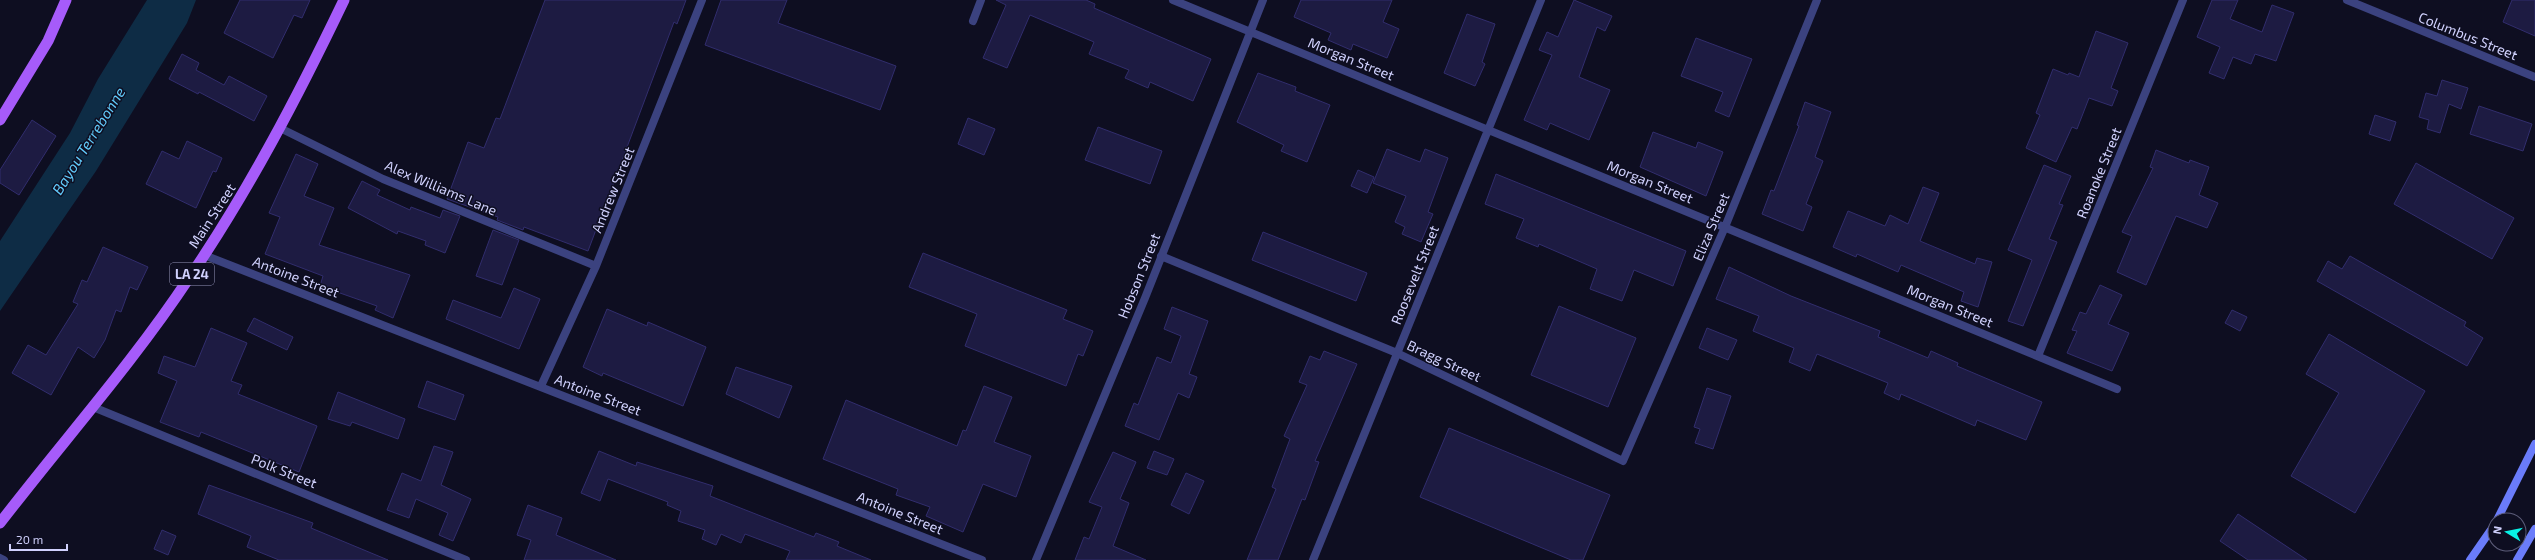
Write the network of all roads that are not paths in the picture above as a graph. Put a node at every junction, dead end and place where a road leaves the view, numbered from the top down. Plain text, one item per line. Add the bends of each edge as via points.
1 (66, 0) edge
2 (344, 0) edge
3 (702, 0) edge
4 (981, 0) edge
5 (1173, 0) edge
6 (1263, 0) edge
7 (1541, 0) edge
8 (1817, 0) edge
9 (2184, 0) edge
10 (2348, 0) edge
11 (973, 21) dead end
12 (1250, 32) junction
13 (2535, 77) edge
14 (1, 115) edge
15 (280, 128) junction
16 (1488, 130) junction
17 (1725, 227) junction
18 (204, 255) junction
19 (1161, 256) junction
20 (596, 266) junction
21 (1397, 353) junction
22 (2038, 356) junction
23 (541, 386) junction
24 (2117, 389) dead end
25 (93, 407) junction
26 (2535, 444) edge
27 (1623, 461) joint
28 (2501, 512) edge
29 (0, 523) edge
30 (2535, 529) edge
31 (2487, 536) edge
32 (0, 558) edge
33 (4, 560) edge
34 (466, 560) edge
35 (982, 560) edge
36 (1036, 560) edge
37 (1313, 560) edge
38 (2470, 560) edge
39 (2517, 560) edge

1 - 14 main road via 48,41
2 - 15 main road, Main Street / LA 24
3 - 20 street, Andrew Street
4 - 11 street
5 - 12 street, Morgan Street
6 - 12 street, Hobson Street
7 - 16 street, Roosevelt Street
8 - 17 street, Eliza Street
9 - 22 street, Roanoke Street
10 - 13 street, Columbus Street
12 - 16 street, Morgan Street
12 - 19 street, Hobson Street
15 - 18 main road, Main Street / LA 24 via 251,182
15 - 20 street, Alex Williams Lane via 383,179
16 - 17 street, Morgan Street
16 - 21 street, Roosevelt Street
17 - 22 street, Morgan Street
17 - 27 street, Eliza Street
18 - 23 street, Antoine Street
18 - 25 main road, Main Street / LA 24 via 124,368
19 - 21 street, Bragg Street
19 - 36 street, Hobson Street
20 - 23 street, Andrew Street
21 - 27 street, Bragg Street
21 - 37 street, Roosevelt Street
22 - 24 street, Morgan Street
23 - 35 street, Antoine Street
25 - 29 main road, Main Street / LA 24
25 - 34 street, Polk Street
26 - 28 main road
30 - 39 main road
31 - 38 main road
32 - 33 street

